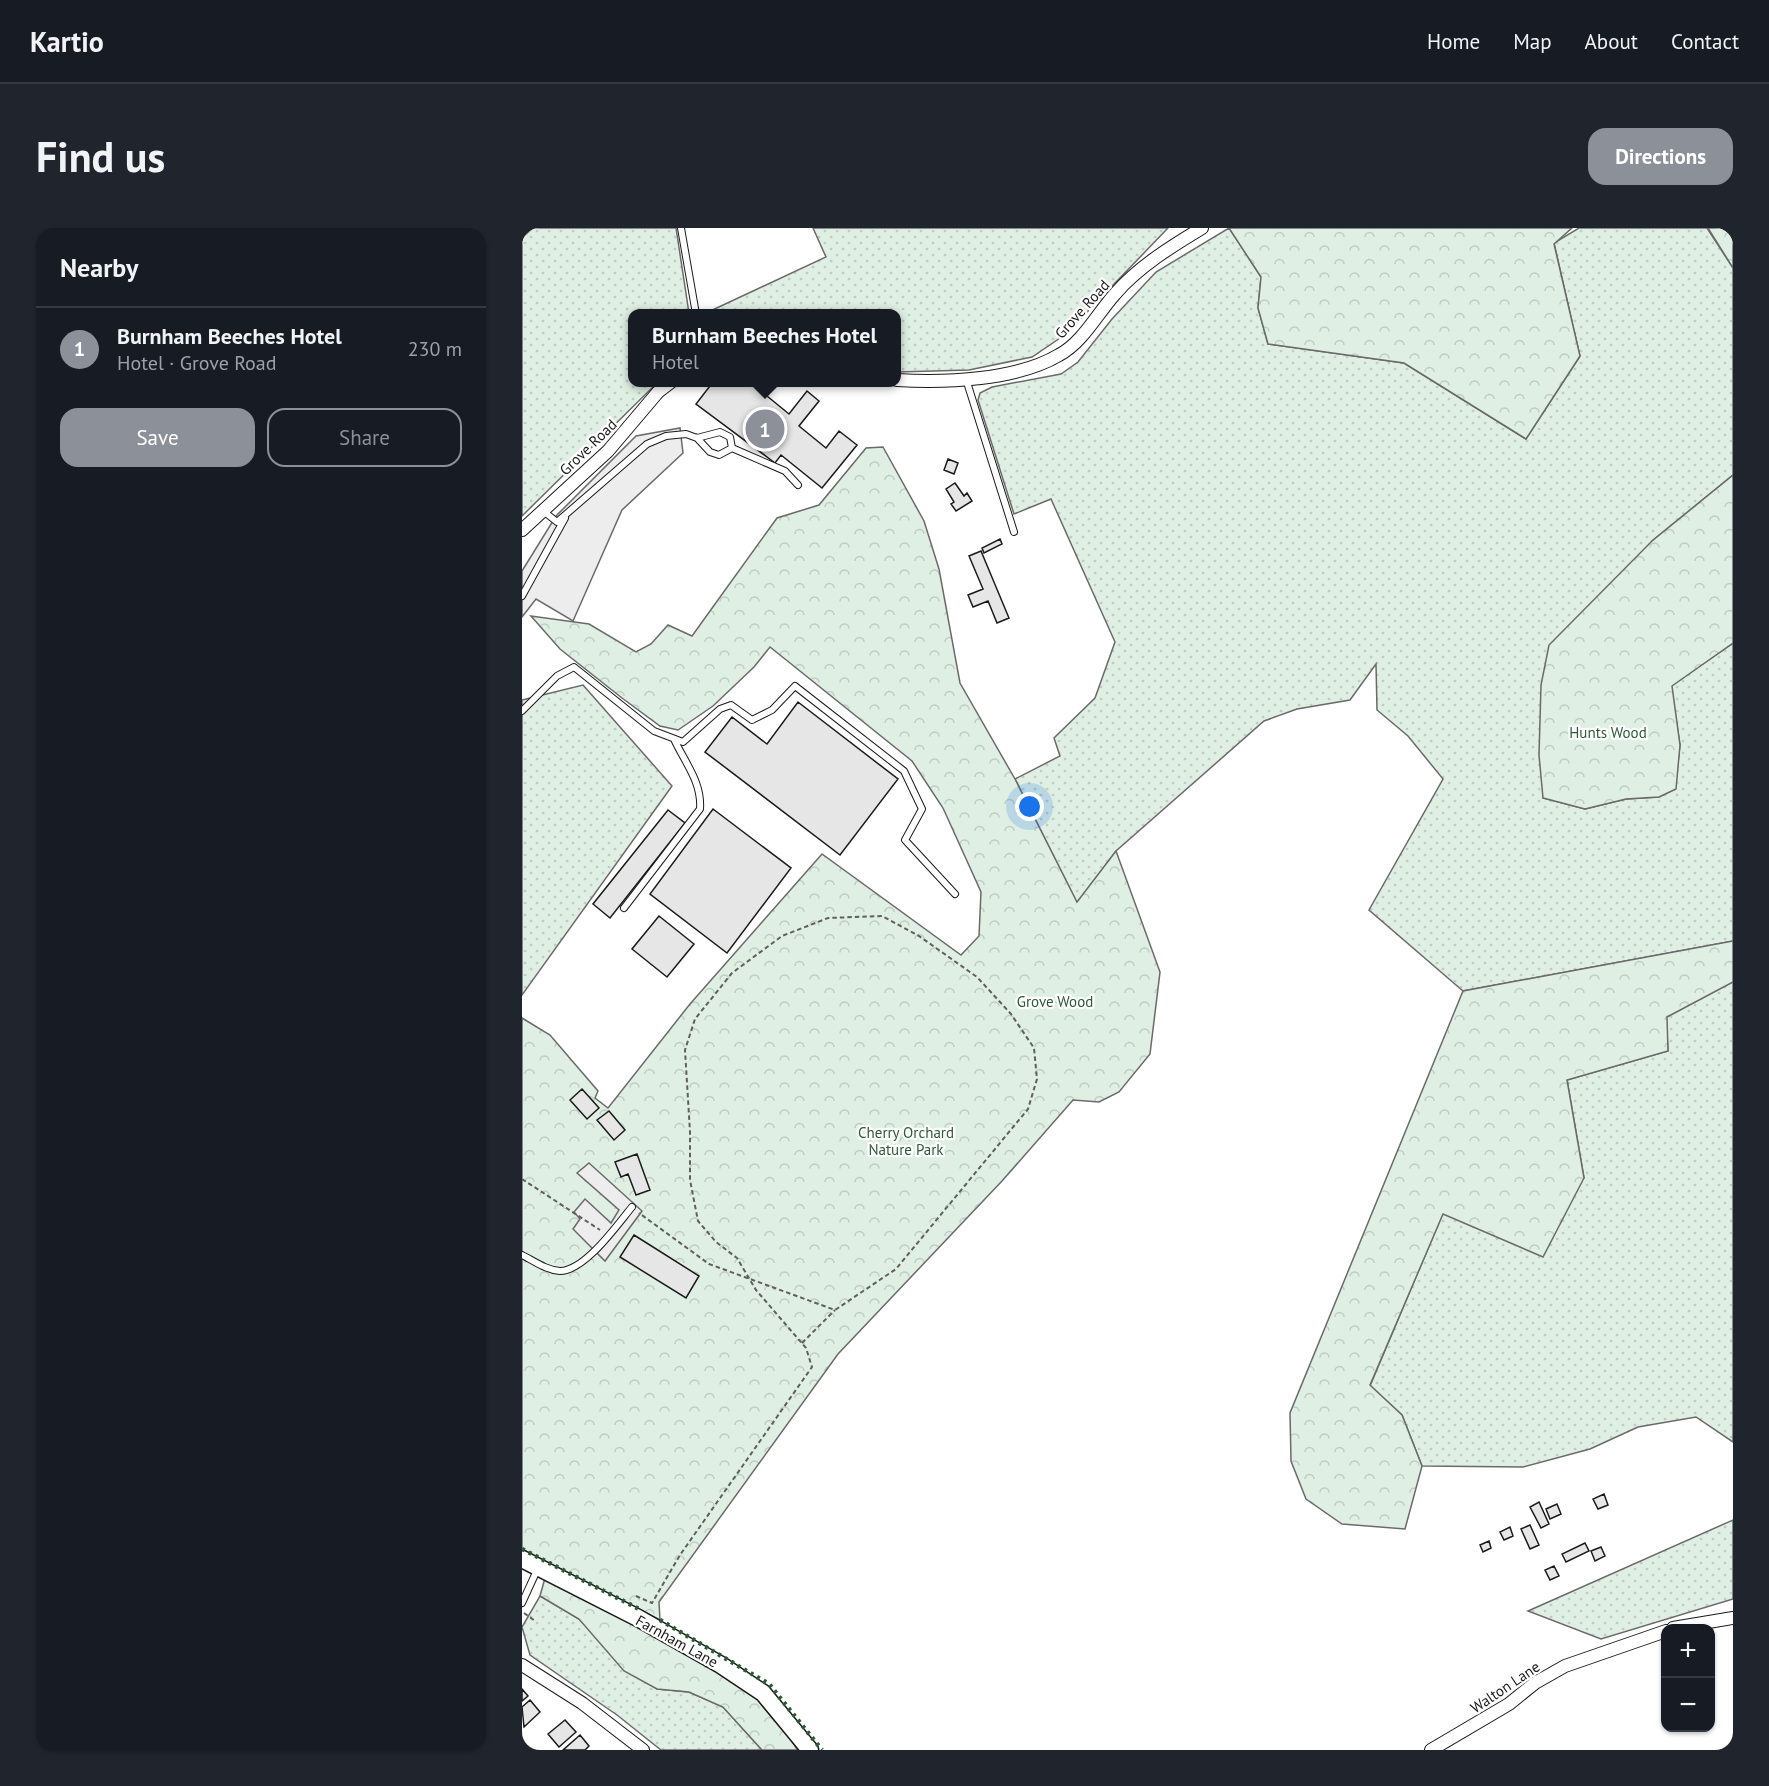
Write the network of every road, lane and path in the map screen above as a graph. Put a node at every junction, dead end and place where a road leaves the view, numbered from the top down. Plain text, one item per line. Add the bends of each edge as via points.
1 (681, 228) edge
2 (1202, 228) edge
3 (695, 309) edge
4 (966, 379) junction
5 (901, 380) edge
6 (664, 387) edge
7 (697, 438) junction
8 (732, 448) junction
9 (798, 485) dead end
10 (541, 510) junction
11 (567, 514) junction
12 (522, 530) edge
13 (1014, 532) dead end
14 (522, 596) edge
15 (522, 711) edge
16 (674, 739) junction
17 (955, 894) dead end
18 (624, 908) dead end
19 (522, 1179) edge
20 (632, 1207) joint
21 (608, 1236) junction
22 (522, 1255) edge
23 (750, 1278) junction
24 (835, 1310) junction
25 (802, 1343) junction
26 (522, 1559) edge
27 (538, 1568) junction
28 (636, 1596) dead end
29 (522, 1603) edge
30 (522, 1611) edge
31 (1733, 1618) edge
32 (535, 1621) dead end
33 (1700, 1624) edge
34 (1661, 1632) edge
35 (522, 1665) edge
36 (643, 1750) edge
37 (810, 1750) edge
38 (1431, 1750) edge

1 - 3 lane
2 - 4 street, Grove Road via 1171,246 1115,293 1093,324 1061,355 1027,370
4 - 5 street, Grove Road
4 - 13 lane
6 - 10 street, Grove Road via 608,452
7 - 8 lane via 710,452 719,455
7 - 8 lane via 710,432 725,433
7 - 11 lane via 686,434 666,436 647,444
8 - 9 lane via 784,471
10 - 11 lane via 557,522
10 - 12 street, Grove Road
11 - 14 lane
15 - 16 lane via 557,676 574,668 654,731
16 - 17 lane via 683,742 720,709 731,705 752,720 772,710 795,686 904,771 922,809 905,840
16 - 18 lane via 697,779 700,809
19 - 21 path
20 - 21 lane
20 - 23 path via 709,1264
21 - 22 lane via 583,1261 563,1271 548,1269
23 - 24 path
23 - 24 path via 737,1258 698,1221 691,1197 685,1050 695,1019 732,973 782,936 828,918 882,916 919,936 977,977 1011,1014 1034,1048 1037,1079 1028,1109 896,1269
23 - 25 path
24 - 25 path
25 - 28 path via 812,1367 680,1555 652,1603
26 - 27 street, Farnham Lane
27 - 29 lane
27 - 37 street, Farnham Lane via 638,1618 763,1693
30 - 32 path
31 - 33 street
34 - 38 street, Walton Lane via 1565,1666
35 - 36 street via 582,1703

